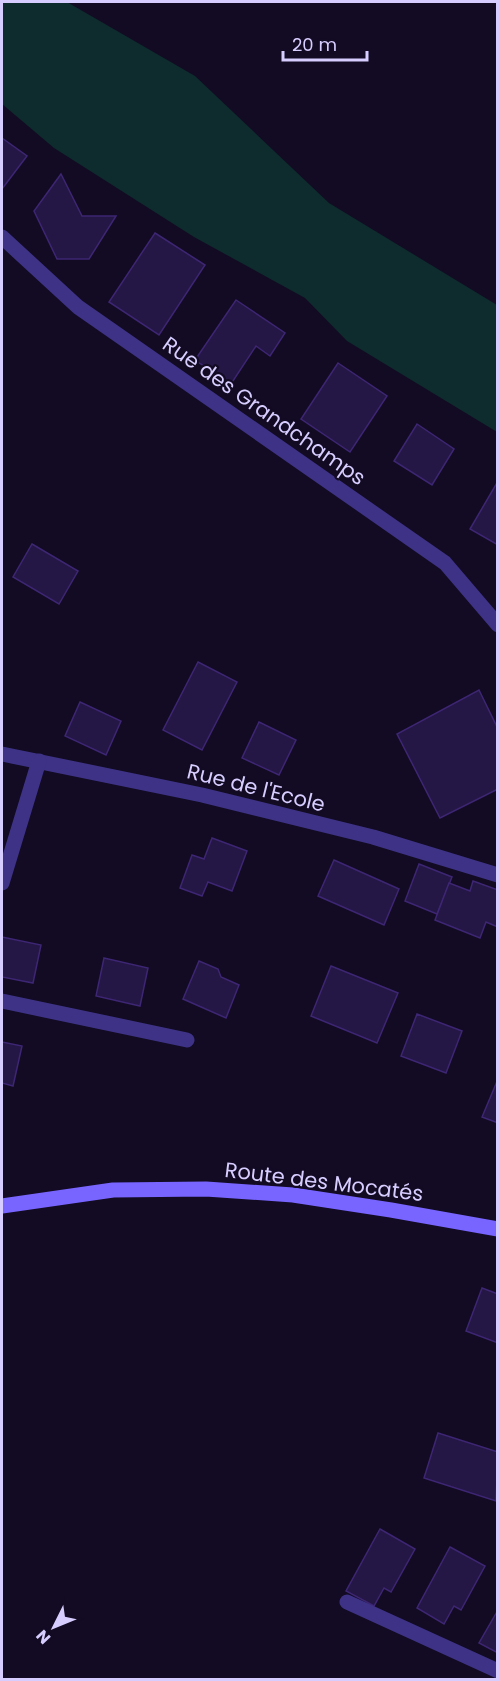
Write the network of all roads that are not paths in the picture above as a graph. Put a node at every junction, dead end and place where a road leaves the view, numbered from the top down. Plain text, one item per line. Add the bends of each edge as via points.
1 (2, 237) edge
2 (498, 625) edge
3 (2, 754) edge
4 (39, 761) junction
5 (498, 875) edge
6 (2, 883) edge
7 (2, 1001) edge
8 (187, 1040) dead end
9 (2, 1206) edge
10 (498, 1229) edge
11 (347, 1602) dead end
12 (498, 1671) edge

1 - 2 street, Rue des Grandchamps via 78,307 445,563
3 - 4 street, Rue de l'Ecole
4 - 5 street, Rue de l'Ecole via 202,795 373,837
4 - 6 street
7 - 8 street
9 - 10 street, Route des Mocatés via 113,1190 206,1189 293,1195
11 - 12 street

